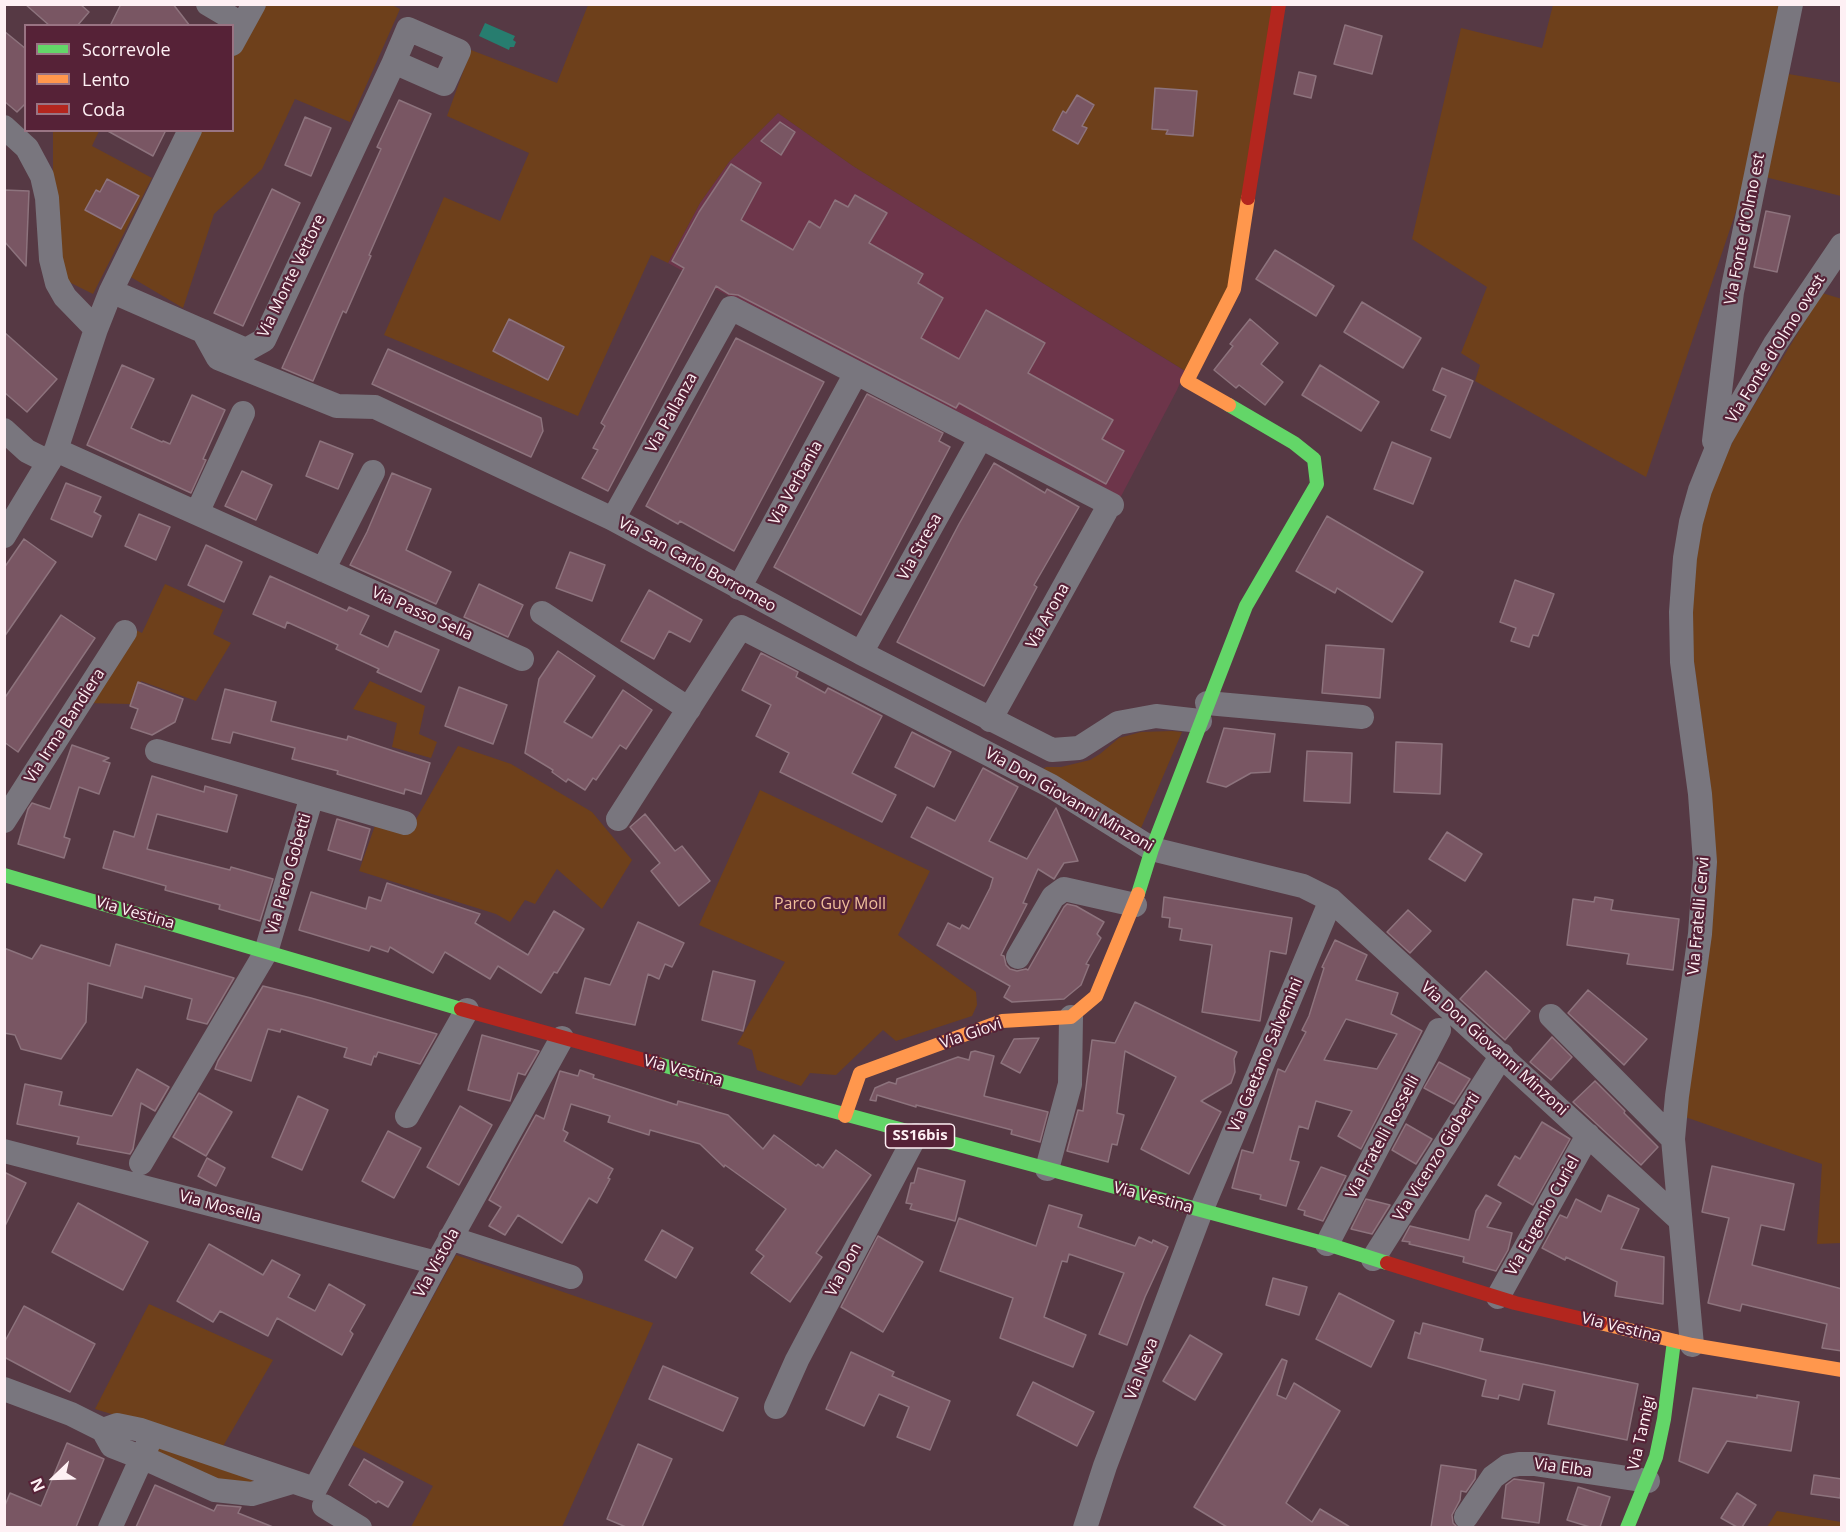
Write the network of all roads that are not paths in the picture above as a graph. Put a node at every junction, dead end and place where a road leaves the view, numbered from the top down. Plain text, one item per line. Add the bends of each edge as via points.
1 (208, 4) edge
2 (254, 4) edge
3 (1279, 4) edge
4 (1791, 4) edge
5 (230, 17) dead end
6 (234, 40) edge
7 (394, 62) dead end
8 (4, 127) edge
9 (189, 132) edge
10 (1842, 245) edge
11 (111, 291) junction
12 (96, 329) junction
13 (203, 331) junction
14 (855, 375) junction
15 (243, 413) dead end
16 (4, 429) edge
17 (980, 439) junction
18 (1713, 455) junction
19 (53, 456) junction
20 (373, 472) dead end
21 (197, 513) junction
22 (613, 519) junction
23 (4, 536) edge
24 (323, 570) junction
25 (739, 588) junction
26 (542, 613) dead end
27 (125, 632) dead end
28 (861, 653) junction
29 (522, 659) dead end
30 (689, 709) junction
31 (1203, 712) junction
32 (1362, 717) dead end
33 (990, 720) junction
34 (157, 751) dead end
35 (312, 795) junction
36 (618, 819) dead end
37 (4, 821) edge
38 (405, 823) dead end
39 (1152, 849) junction
40 (4, 875) edge
41 (1331, 900) junction
42 (1135, 905) junction
43 (266, 952) junction
44 (1018, 957) dead end
45 (467, 1011) junction
46 (1551, 1016) dead end
47 (1071, 1017) junction
48 (1439, 1030) dead end
49 (562, 1038) junction
50 (1502, 1055) junction
51 (407, 1116) dead end
52 (845, 1116) junction
53 (916, 1135) junction
54 (1588, 1135) junction
55 (1673, 1139) junction
56 (4, 1151) edge
57 (141, 1163) dead end
58 (1047, 1169) junction
59 (1201, 1211) junction
60 (1680, 1220) junction
61 (450, 1238) junction
62 (1327, 1244) junction
63 (1373, 1259) junction
64 (436, 1263) junction
65 (571, 1277) dead end
66 (1498, 1297) junction
67 (1683, 1343) junction
68 (1842, 1370) edge
69 (4, 1389) edge
70 (776, 1407) dead end
71 (104, 1430) junction
72 (152, 1434) junction
73 (143, 1458) junction
74 (1648, 1481) junction
75 (292, 1482) junction
76 (321, 1507) edge
77 (1466, 1517) dead end
78 (110, 1527) edge
79 (360, 1527) edge
80 (1085, 1527) edge
81 (1627, 1527) edge

1 - 5 street
2 - 6 street
3 - 31 main road via 1234,289 1187,381 1294,443 1314,459 1317,484 1246,606
4 - 18 street, Via Fonte d'Olmo est via 1734,283
7 - 13 street, Via Monte Vettore via 264,340 246,350
8 - 12 street via 27,148 42,176 57,284
9 - 11 street
10 - 18 street, Via Fonte d'Olmo ovest via 1775,344
11 - 12 street
11 - 13 street, Via Monte Vettore
12 - 19 street
13 - 22 street, Via San Carlo Borromeo via 218,358 337,406 375,406
14 - 17 street
14 - 22 street, Via Pallanza via 736,310
14 - 25 street, Via Verbania
15 - 21 street
16 - 19 street, Via Passo Sella via 27,451
17 - 28 street, Via Stresa
17 - 33 street, Via Arona via 1109,508
18 - 55 street, Via Fratelli Cervi via 1691,522 1681,604 1682,662 1705,862 1701,926
19 - 21 street, Via Passo Sella
19 - 23 street
20 - 24 street
21 - 24 street, Via Passo Sella
22 - 25 street, Via San Carlo Borromeo
24 - 29 street, Via Passo Sella
25 - 28 street, Via San Carlo Borromeo
26 - 30 street
27 - 37 street, Via Irma Bandiera
28 - 33 street, Via San Carlo Borromeo
30 - 36 street, Via Don Giovanni Minzoni
30 - 39 street, Via Don Giovanni Minzoni via 741,627 1051,786
31 - 32 street, Via San Carlo Borromeo
31 - 33 street, Via San Carlo Borromeo via 1118,723 1079,748 1052,750
31 - 39 main road
34 - 35 street, Via Piero Gobetti
35 - 38 street, Via Piero Gobetti
35 - 43 street, Via Piero Gobetti
39 - 41 street, Via Don Giovanni Minzoni via 1303,886
39 - 42 main road
40 - 43 main road, Via Vestina / SS16bis
41 - 50 street, Via Don Giovanni Minzoni
41 - 59 street, Via Gaetano Salvemini
42 - 44 street via 1064,889 1053,897
42 - 47 main road via 1096,996
43 - 45 main road, Via Vestina / SS16bis
43 - 57 street
45 - 49 main road, Via Vestina / SS16bis
45 - 51 street
46 - 55 street
47 - 52 main road, Via Giovi via 1002,1021 860,1073
47 - 58 street via 1070,1084
48 - 62 street, Via Fratelli Rosselli
49 - 52 main road, Via Vestina / SS16bis
49 - 61 street, Via Vistola
50 - 54 street, Via Don Giovanni Minzoni
50 - 63 street, Via Vicenzo Gioberti
52 - 53 main road, Via Vestina / SS16bis
53 - 58 main road, Via Vestina / SS16bis
53 - 70 street, Via Don via 796,1360
54 - 60 street, Via Don Giovanni Minzoni
54 - 66 street, Via Eugenio Curiel
55 - 60 street, Via Fratelli Cervi
56 - 64 street, Via Mosella
58 - 59 main road, Via Vestina / SS16bis
59 - 62 main road, Via Vestina / SS16bis
59 - 80 street, Via Neva via 1104,1466
60 - 67 street, Via Fratelli Cervi
61 - 64 street, Via Vistola
61 - 65 street
62 - 63 main road, Via Vestina / SS16bis
63 - 66 main road, Via Vestina / SS16bis
64 - 76 street, Via Vistola
66 - 67 main road, Via Vestina / SS16bis
67 - 68 main road, Via Vestina / SS16bis
67 - 74 main road, Via Tamigi
69 - 71 street
71 - 72 street via 117,1425
71 - 73 street via 112,1446
72 - 73 street
72 - 75 street
73 - 75 street via 215,1490 252,1494
73 - 78 street
74 - 77 street, Via Elba via 1534,1464 1508,1466 1493,1477
74 - 81 main road, Via Tamigi
75 - 76 street
76 - 79 street

